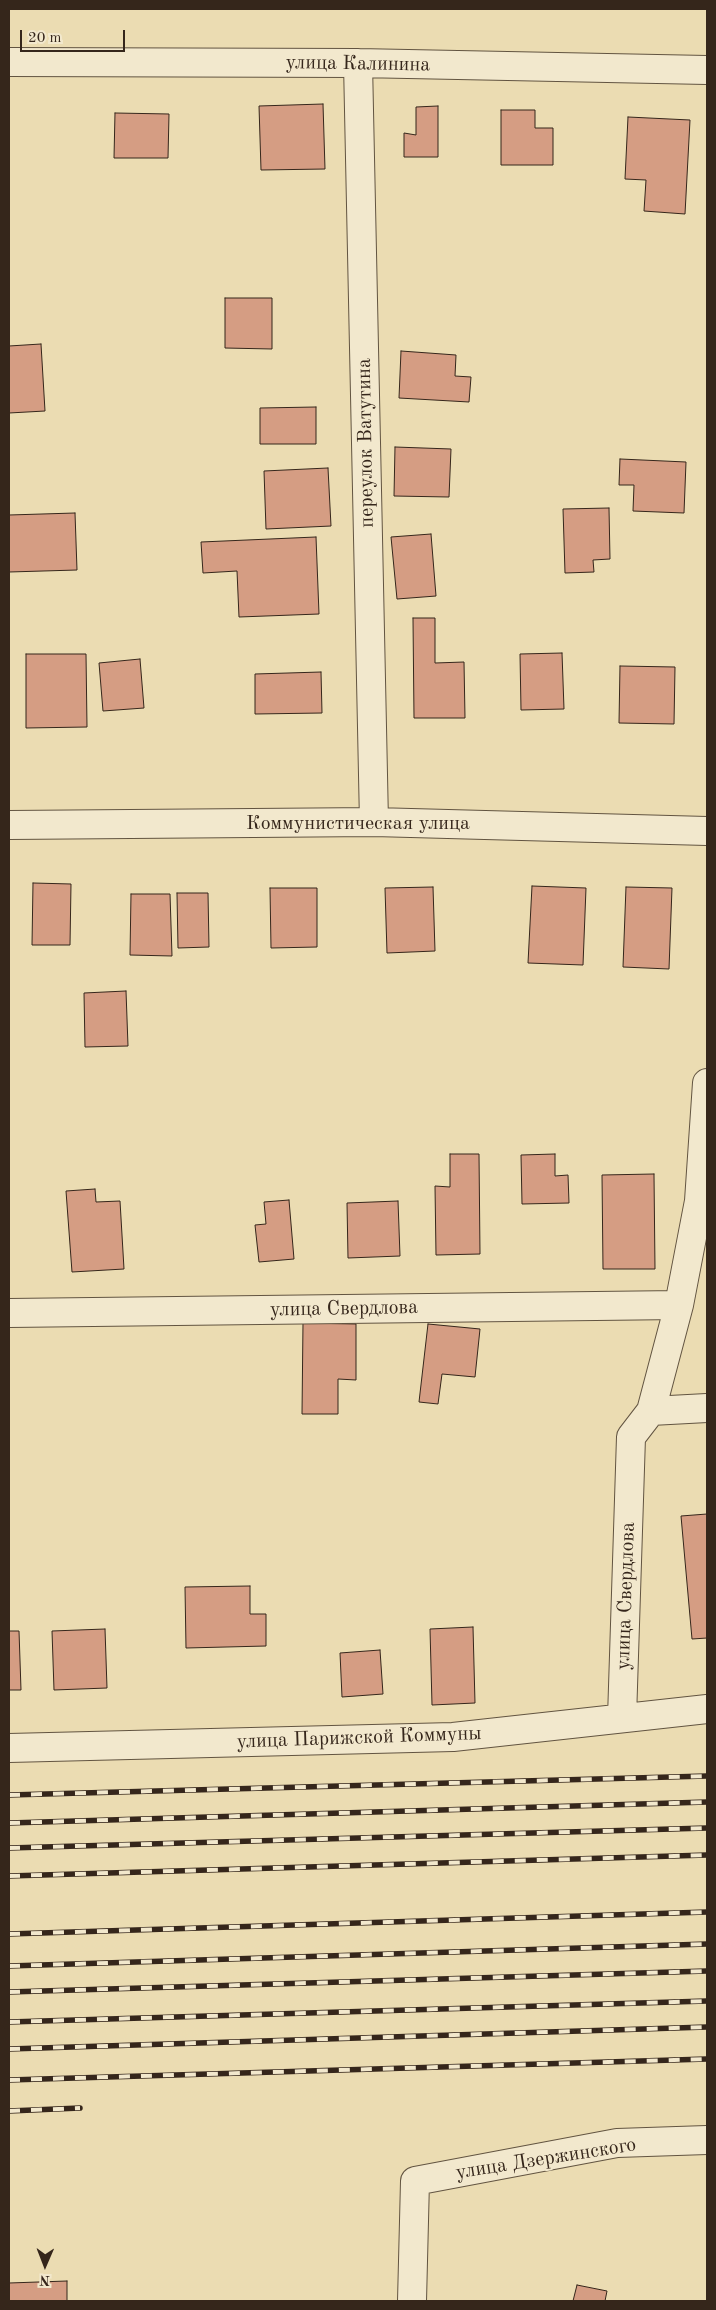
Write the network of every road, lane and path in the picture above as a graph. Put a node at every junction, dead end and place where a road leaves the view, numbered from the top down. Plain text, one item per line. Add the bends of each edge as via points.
1 (9, 62) edge
2 (358, 64) junction
3 (707, 70) edge
4 (374, 822) junction
5 (9, 825) edge
6 (707, 831) edge
7 (707, 1083) edge
8 (679, 1305) junction
9 (9, 1312) edge
10 (707, 1408) edge
11 (652, 1411) junction
12 (707, 1709) edge
13 (622, 1718) junction
14 (9, 1748) edge
15 (707, 2140) edge
16 (412, 2301) edge

1 - 2 street, улица Калинина
2 - 3 street, улица Калинина
2 - 4 street, переулок Ватутина
4 - 5 street, Коммунистическая улица
4 - 6 street, Коммунистическая улица
7 - 8 street, улица Свердлова via 699,1201
8 - 9 street, улица Свердлова
8 - 11 street, улица Свердлова
10 - 11 street
11 - 13 street, улица Свердлова via 631,1437
12 - 13 street, улица Парижской Коммуны
13 - 14 street, улица Парижской Коммуны via 453,1737
15 - 16 street, улица Дзержинского via 617,2143 415,2181

